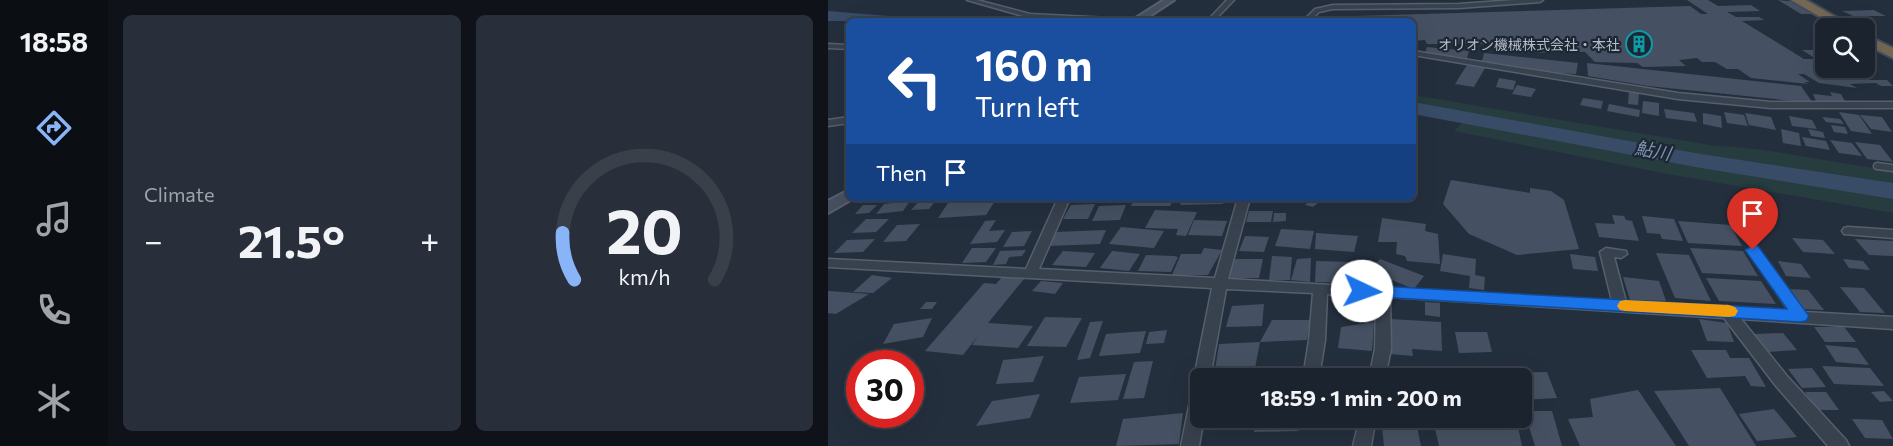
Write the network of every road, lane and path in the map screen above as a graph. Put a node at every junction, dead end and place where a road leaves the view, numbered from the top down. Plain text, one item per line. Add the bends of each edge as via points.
1 (970, 0) edge
2 (1010, 0) edge
3 (1170, 0) edge
4 (1231, 0) edge
5 (1540, 0) edge
6 (1797, 0) edge
7 (987, 5) junction
8 (1070, 18) edge
9 (1141, 18) edge
10 (1213, 18) edge
11 (1309, 18) edge
12 (1830, 18) edge
13 (1875, 44) edge
14 (828, 46) edge
15 (846, 46) edge
16 (1416, 52) edge
17 (1893, 54) edge
18 (1893, 105) edge
19 (846, 120) edge
20 (828, 123) edge
21 (1877, 166) dead end
22 (1893, 168) edge
23 (846, 197) edge
24 (1063, 201) edge
25 (1243, 201) edge
26 (828, 208) edge
27 (1848, 231) dead end
28 (1893, 234) edge
29 (1753, 250) dead end
30 (1621, 254) dead end
31 (828, 263) edge
32 (1031, 273) junction
33 (1221, 283) junction
34 (1320, 288) junction
35 (1383, 292) junction
36 (1620, 305) junction
37 (1727, 311) junction
38 (1800, 316) junction
39 (1893, 323) edge
40 (1204, 368) edge
41 (1313, 368) edge
42 (1379, 368) edge
43 (1193, 428) edge
44 (1366, 428) edge
45 (1190, 446) edge
46 (1362, 446) edge
47 (1840, 446) edge

1 - 7 street
2 - 7 street
3 - 9 street
4 - 10 street
5 - 11 street via 1459,6 1333,7 1317,10
6 - 12 highway
7 - 8 street via 1030,16
13 - 17 highway
14 - 15 street
16 - 18 street via 1678,96 1771,105
19 - 20 street
21 - 22 lane
23 - 26 street
24 - 32 street
25 - 33 street
27 - 28 street
29 - 38 street
30 - 36 street via 1600,252
31 - 32 street
32 - 33 street
33 - 34 street
33 - 40 street
34 - 35 street
34 - 41 street
35 - 36 street
35 - 42 street
36 - 37 street
37 - 38 street
37 - 47 street via 1804,410
38 - 39 street
43 - 45 street
44 - 46 street

